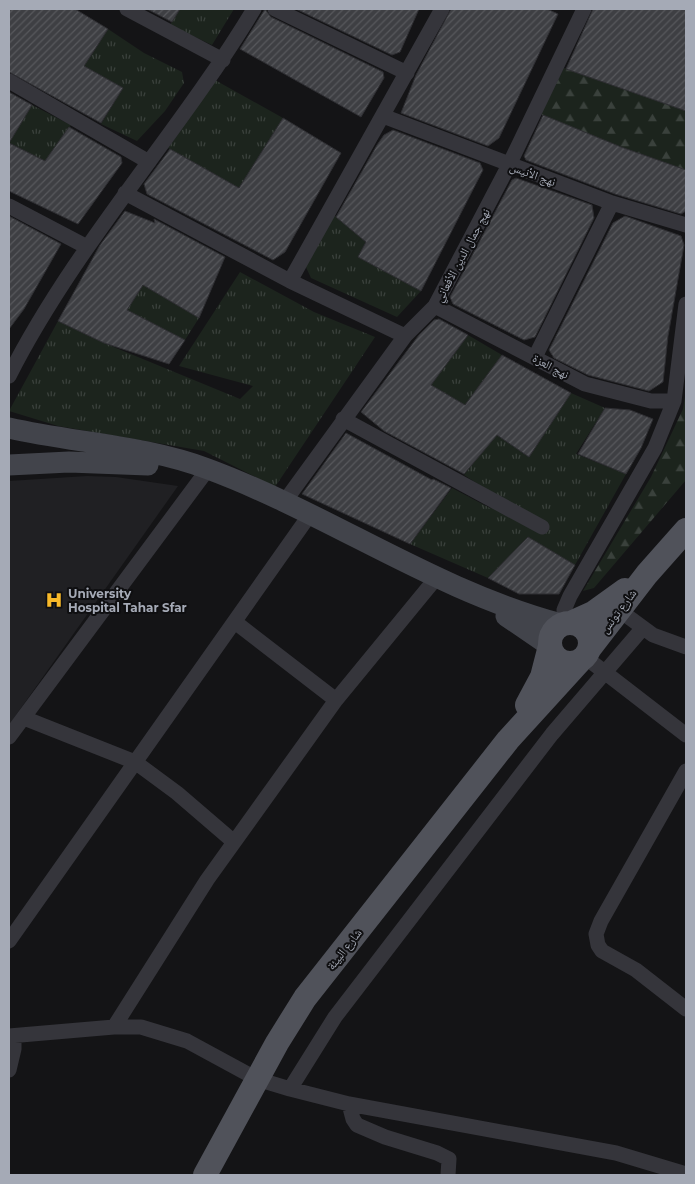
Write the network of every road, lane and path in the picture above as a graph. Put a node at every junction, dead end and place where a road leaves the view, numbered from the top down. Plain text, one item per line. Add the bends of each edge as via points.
1 (127, 9) edge
2 (254, 9) edge
3 (275, 9) edge
4 (442, 9) edge
5 (584, 9) edge
6 (223, 60) junction
7 (407, 73) junction
8 (9, 81) edge
9 (383, 116) junction
10 (149, 162) junction
11 (509, 165) junction
12 (124, 193) junction
13 (612, 203) junction
14 (9, 206) edge
15 (686, 225) edge
16 (87, 246) junction
17 (290, 281) junction
18 (686, 304) edge
19 (435, 306) junction
20 (405, 336) junction
21 (535, 358) junction
22 (9, 376) edge
23 (674, 401) junction
24 (343, 419) junction
25 (9, 428) edge
26 (9, 465) edge
27 (208, 469) junction
28 (284, 501) junction
29 (311, 513) junction
30 (542, 527) dead end
31 (686, 530) edge
32 (646, 574) junction
33 (437, 577) junction
34 (472, 594) junction
35 (619, 610) junction
36 (235, 622) junction
37 (568, 623) junction
38 (642, 629) junction
39 (550, 646) junction
40 (686, 647) edge
41 (585, 655) junction
42 (605, 673) junction
43 (336, 700) junction
44 (24, 718) junction
45 (686, 735) edge
46 (9, 737) edge
47 (508, 740) junction
48 (135, 762) junction
49 (686, 771) edge
50 (234, 842) junction
51 (9, 940) edge
52 (686, 1009) edge
53 (114, 1027) junction
54 (11, 1036) edge
55 (9, 1070) edge
56 (257, 1079) junction
57 (290, 1089) junction
58 (349, 1104) junction
59 (686, 1174) edge
60 (205, 1175) edge
61 (448, 1175) edge

1 - 6 street
2 - 6 street
3 - 7 street
4 - 7 street
5 - 11 street, نهج جمال الدين الأفعاني
6 - 10 street
7 - 9 street
8 - 10 street
9 - 11 street, نهج الأنيس
9 - 17 street
10 - 12 street
11 - 13 street, نهج الأنيس
11 - 19 street, نهج جمال الدين الأفعاني
12 - 16 street
12 - 17 street
13 - 15 street, نهج الأنيس
13 - 21 street
14 - 16 street
16 - 22 street via 33,328
17 - 20 street
18 - 23 street
19 - 20 street, نهج جمال الدين الأفعاني
19 - 21 street, نهج العزة
20 - 24 street, نهج جمال الدين الأفعاني
21 - 23 street, نهج العزة via 585,384 610,392 651,401
23 - 37 street via 655,448 570,596 564,610
24 - 28 street, نهج جمال الدين الأفعاني
24 - 30 street
25 - 27 street via 160,454
26 - 27 street via 107,462
27 - 28 street
27 - 44 street
28 - 29 street
29 - 33 street
29 - 36 street
31 - 32 main road, شارع تونس
32 - 35 main road, شارع تونس
32 - 37 main road, شارع تونس via 593,613
33 - 34 street
33 - 43 street
34 - 37 street via 529,616
34 - 39 street
35 - 38 street
35 - 41 main road, شارع تونس
36 - 43 street
36 - 48 street
37 - 39 main road via 552,634
37 - 41 main road via 585,629 590,641
38 - 40 street
38 - 42 street
39 - 41 main road via 561,661 574,663
39 - 47 main road, شارع البيئة via 542,677
41 - 42 street
41 - 47 main road, شارع البيئة
42 - 45 street
42 - 57 street via 552,734 335,1016
43 - 50 street
44 - 46 street
44 - 48 street
47 - 56 main road, شارع البيئة via 305,998
48 - 50 street
48 - 51 street
49 - 52 street via 596,934 602,951 636,970
50 - 53 street
53 - 54 street
53 - 56 street via 141,1027 173,1036
54 - 55 street via 14,1049
56 - 57 street
56 - 60 main road, شارع البيئة
57 - 58 street
58 - 59 street via 616,1153
58 - 61 street via 357,1125 444,1156 450,1162

